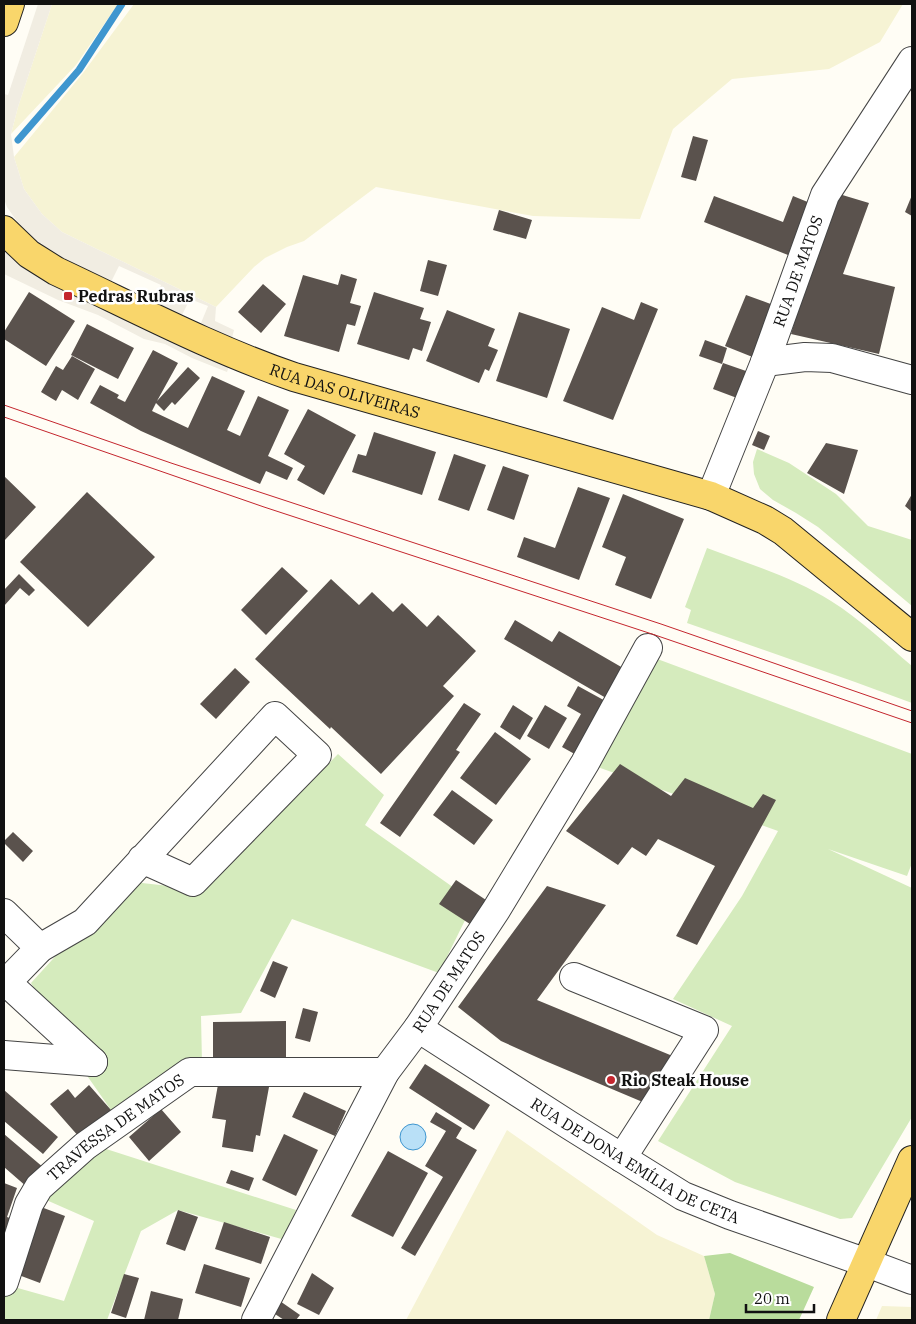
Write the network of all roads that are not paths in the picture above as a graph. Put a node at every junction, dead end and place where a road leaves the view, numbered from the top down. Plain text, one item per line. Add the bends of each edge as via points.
1 (10, 4) edge
2 (4, 22) edge
3 (912, 61) edge
4 (4, 230) edge
5 (765, 362) junction
6 (912, 380) edge
7 (711, 496) junction
8 (912, 637) edge
9 (648, 648) dead end
10 (142, 859) junction
11 (4, 913) edge
12 (40, 948) junction
13 (574, 977) dead end
14 (5, 981) edge
15 (418, 1028) junction
16 (4, 1055) edge
17 (385, 1072) junction
18 (622, 1158) junction
19 (912, 1160) edge
20 (867, 1263) junction
21 (912, 1280) edge
22 (4, 1282) edge
23 (256, 1320) edge
24 (841, 1320) edge

1 - 2 main road
3 - 5 street, RUA DE MATOS via 825,195
4 - 7 main road, RUA DAS OLIVEIRAS via 29,254 56,272 234,355 294,377
5 - 6 street via 805,357 832,358
5 - 7 street, RUA DE MATOS
7 - 8 main road, RUA DAS OLIVEIRAS via 782,531
9 - 15 street, RUA DE MATOS via 585,763 496,910
10 - 10 street via 275,716 317,755 193,882
10 - 12 street via 85,922
11 - 12 street
12 - 14 street
13 - 18 street via 704,1030
14 - 16 street via 93,1062
15 - 17 street, RUA DE MATOS
15 - 18 street, RUA DE DONA EMÍLIA DE CETA
17 - 22 street, TRAVESSA DE MATOS via 190,1072 85,1146 39,1187 29,1204
17 - 23 street, RUA DE MATOS
18 - 20 street, RUA DE DONA EMÍLIA DE CETA via 683,1196
19 - 20 main road
20 - 21 street, RUA DE DONA EMÍLIA DE CETA
20 - 24 main road

